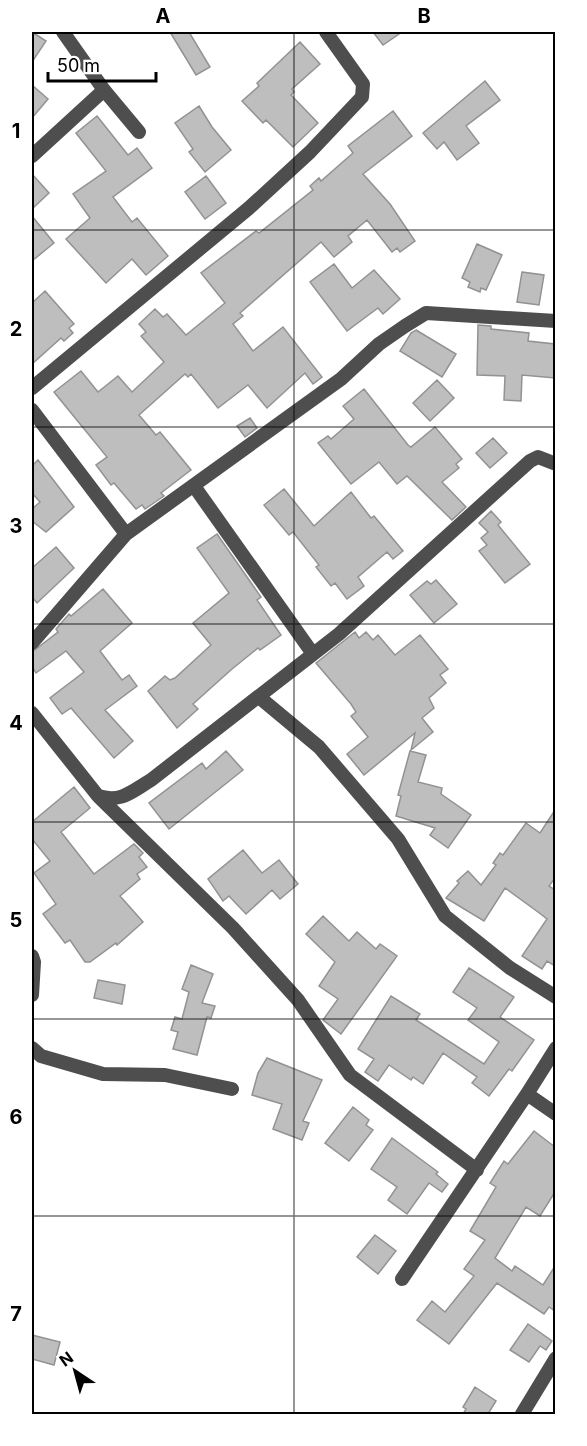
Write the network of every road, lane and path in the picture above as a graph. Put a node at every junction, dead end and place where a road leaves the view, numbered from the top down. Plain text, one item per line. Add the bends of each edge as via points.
1 (63, 32) edge
2 (326, 32) edge
3 (104, 90) junction
4 (139, 132) dead end
5 (32, 156) edge
6 (555, 321) edge
7 (32, 388) edge
8 (32, 410) edge
9 (555, 464) edge
10 (194, 486) junction
11 (126, 534) junction
12 (32, 643) edge
13 (313, 654) junction
14 (259, 697) junction
15 (32, 713) edge
16 (98, 796) junction
17 (32, 956) edge
18 (32, 995) edge
19 (555, 998) edge
20 (32, 1048) edge
21 (555, 1048) edge
22 (232, 1089) dead end
23 (527, 1095) junction
24 (555, 1114) edge
25 (477, 1170) junction
26 (402, 1279) dead end
27 (555, 1358) edge
28 (522, 1414) edge

1 - 3 street
2 - 7 street via 363,84 362,97 249,208
3 - 4 street
3 - 5 street
6 - 10 street via 426,313 379,344 340,379
8 - 11 street
9 - 13 street via 538,457 530,461
10 - 11 street
10 - 13 street
11 - 12 street
13 - 14 street
14 - 16 street via 151,780 112,800
14 - 19 street via 319,747 398,839 444,916
15 - 16 street
16 - 25 street via 233,928 284,984 350,1075
17 - 18 street
20 - 22 street via 41,1056 103,1074 165,1075
21 - 23 street
23 - 24 street
23 - 25 street
25 - 26 street
27 - 28 street

